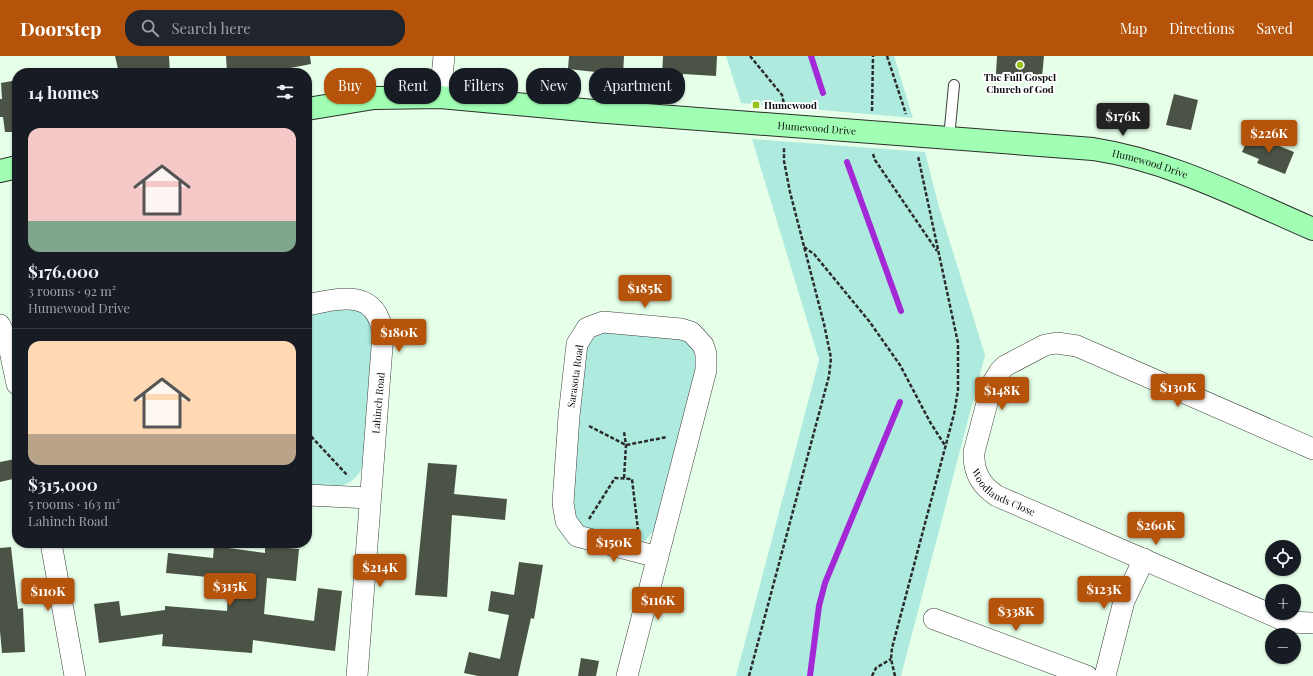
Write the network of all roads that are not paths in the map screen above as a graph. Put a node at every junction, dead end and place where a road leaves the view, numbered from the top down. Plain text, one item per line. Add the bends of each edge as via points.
1 (444, 56) edge
2 (954, 85) dead end
3 (441, 86) edge
4 (441, 96) edge
5 (384, 98) edge
6 (312, 108) edge
7 (949, 138) junction
8 (12, 168) edge
9 (0, 171) edge
10 (1313, 229) edge
11 (312, 304) edge
12 (0, 325) edge
13 (12, 360) edge
14 (1313, 449) edge
15 (312, 495) edge
16 (370, 498) junction
17 (51, 548) edge
18 (650, 555) junction
19 (1144, 559) junction
20 (934, 619) dead end
21 (1313, 623) edge
22 (75, 676) edge
23 (357, 676) edge
24 (627, 676) edge
25 (1087, 676) edge
26 (1105, 676) edge

1 - 3 street
2 - 7 lane
4 - 7 street, Humewood Drive
5 - 6 street, Humewood Drive
7 - 10 street, Humewood Drive via 1119,153 1189,175
8 - 9 street
11 - 16 street, Lahinch Road via 337,299 356,299 370,304 382,323 381,370
12 - 13 street
14 - 19 street, Woodlands Close via 1077,346 1057,343 1045,345 1005,366 992,384 974,452 973,463 983,484 997,496
15 - 16 street
16 - 23 street, Lahinch Road
17 - 22 street
18 - 18 street, Sarasota Road via 690,432 706,370 706,354 703,345 691,332 603,322 587,328 578,344 569,416 564,513 570,528 577,536
18 - 24 street, Sarasota Road
19 - 21 street, Woodlands Close via 1288,622
19 - 26 street via 1124,601
20 - 25 street

